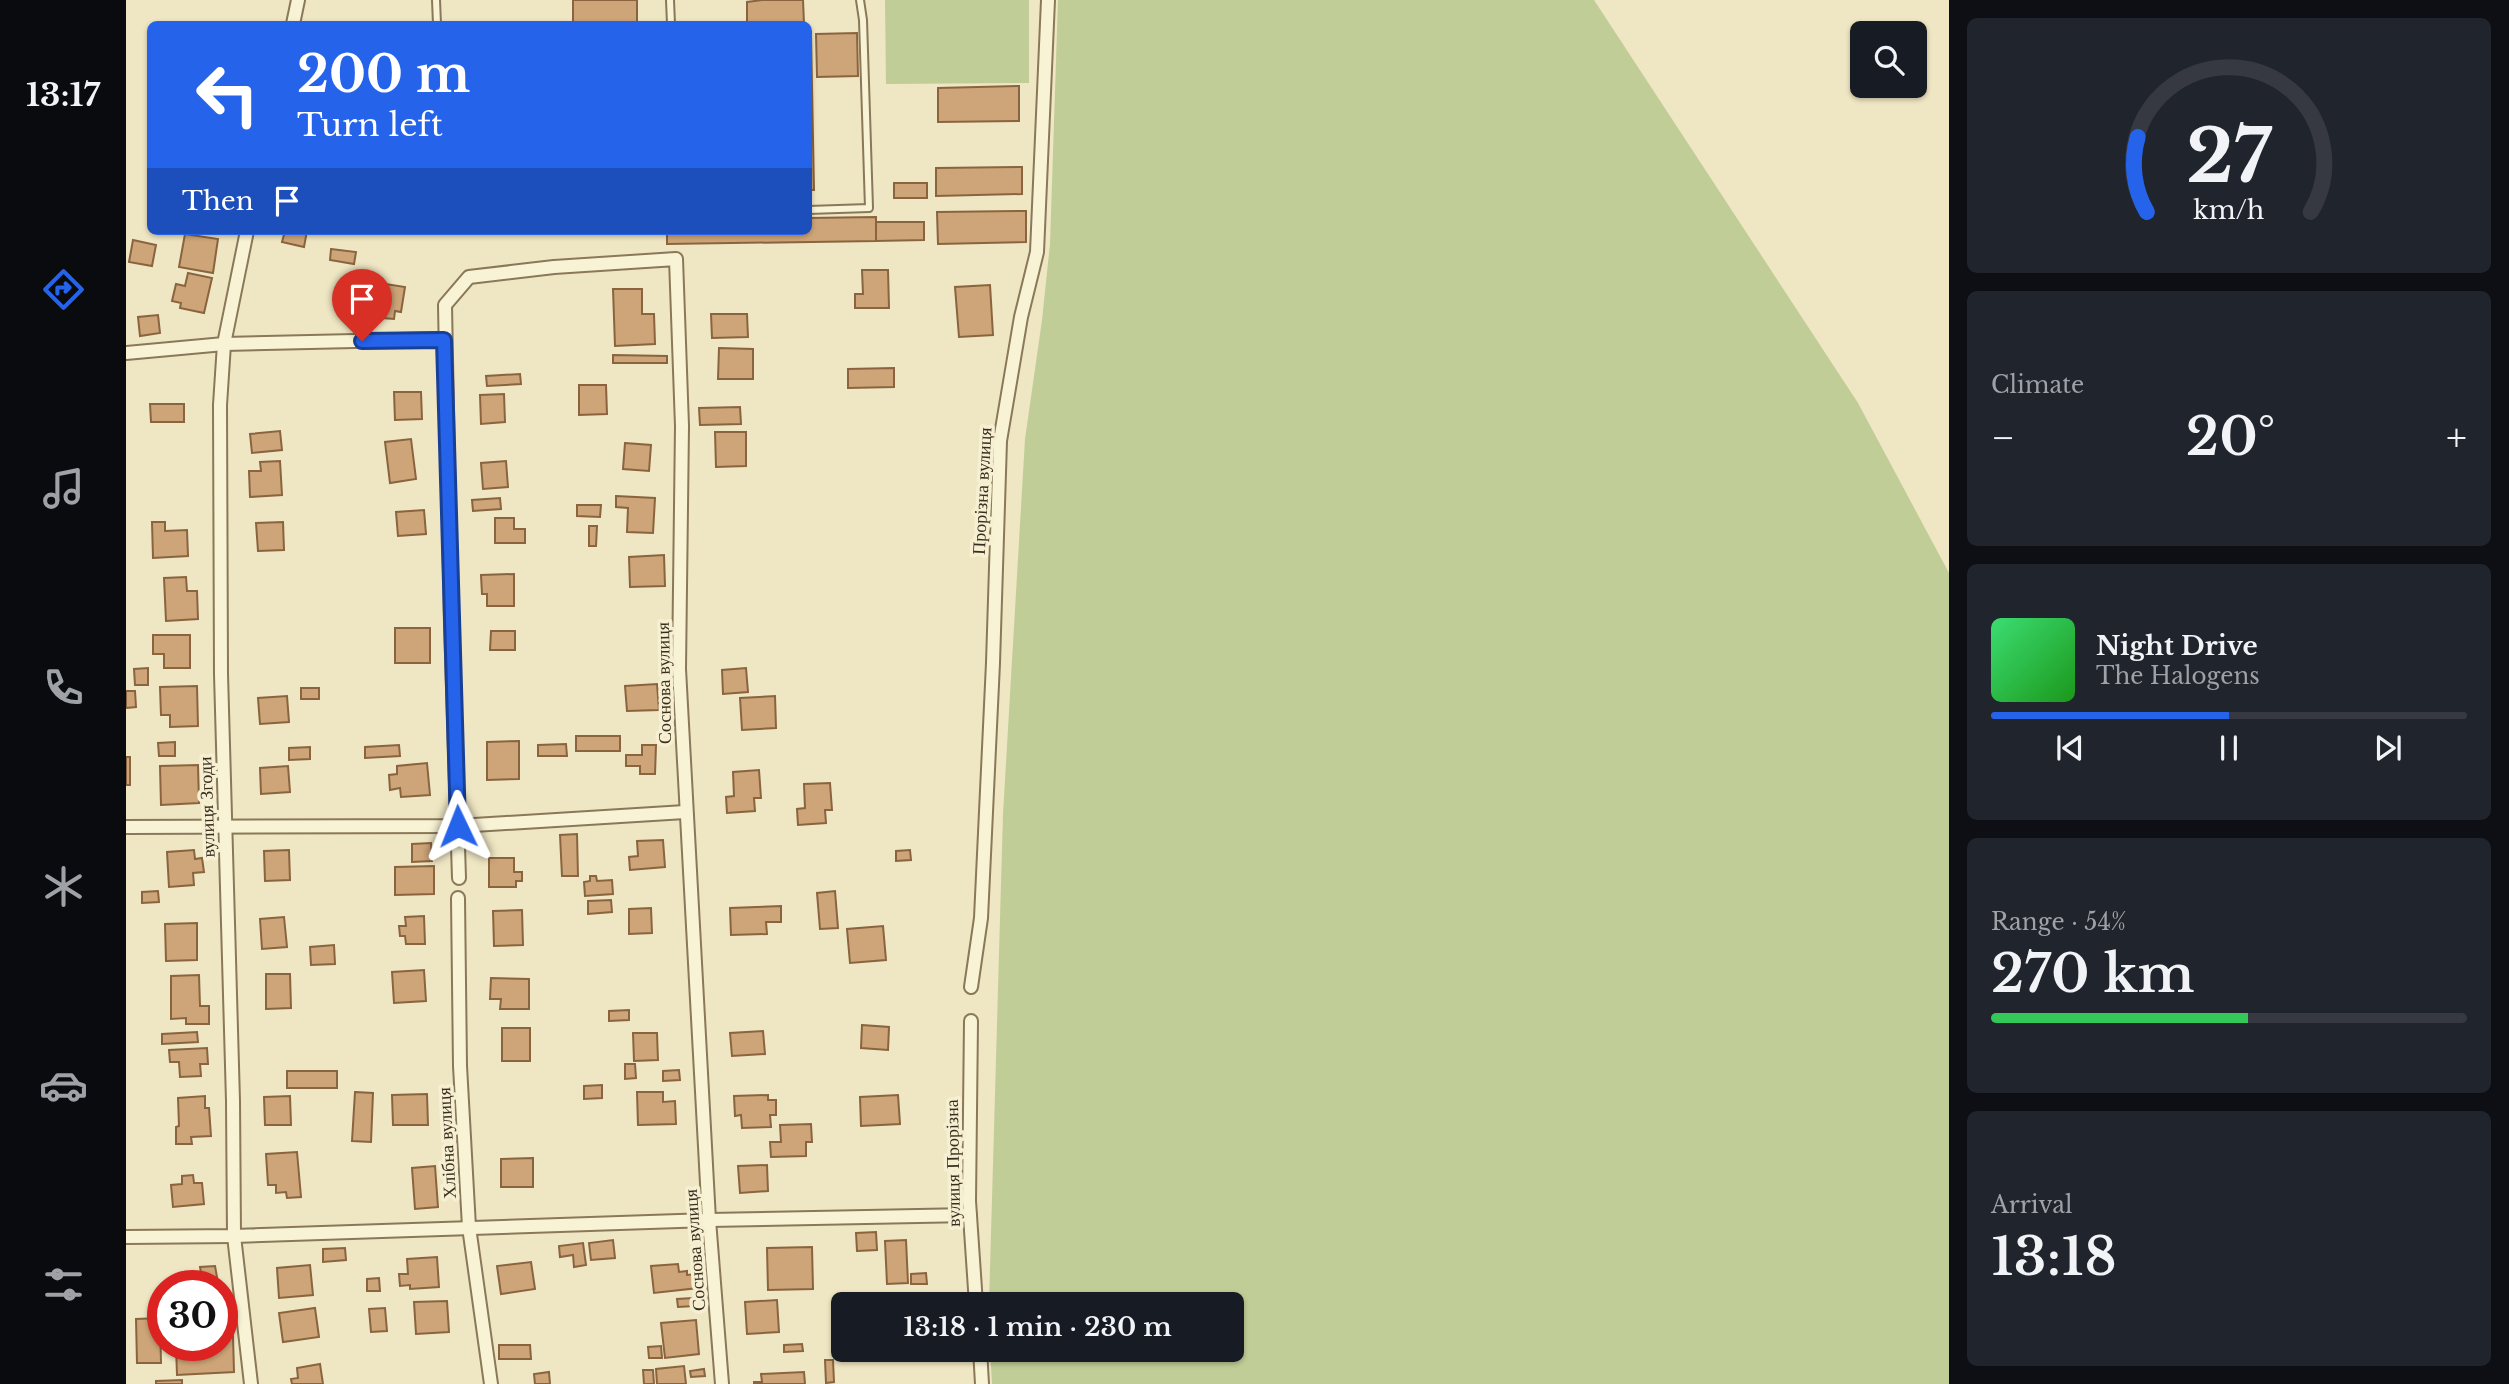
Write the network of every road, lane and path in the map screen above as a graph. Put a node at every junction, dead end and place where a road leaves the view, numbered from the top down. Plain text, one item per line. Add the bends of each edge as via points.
1 (298, 0) edge
2 (436, 0) edge
3 (670, 0) edge
4 (860, 0) edge
5 (1048, 0) edge
6 (294, 21) edge
7 (437, 21) edge
8 (671, 21) edge
9 (812, 210) edge
10 (246, 235) edge
11 (444, 340) junction
12 (224, 344) junction
13 (126, 353) edge
14 (685, 812) junction
15 (225, 826) junction
16 (458, 826) junction
17 (126, 827) edge
18 (459, 878) dead end
19 (458, 898) dead end
20 (971, 987) dead end
21 (971, 1021) dead end
22 (970, 1215) junction
23 (709, 1220) junction
24 (470, 1227) junction
25 (234, 1236) junction
26 (126, 1237) edge
27 (975, 1292) edge
28 (981, 1362) edge
29 (251, 1384) edge
30 (491, 1384) edge
31 (722, 1384) edge
32 (982, 1384) edge

1 - 6 street
2 - 7 lane
3 - 8 lane
4 - 9 lane via 869,208
5 - 20 street, Прорізна вулиця via 1037,252 1000,441 981,918
10 - 12 street, вулиця Згоди
11 - 12 street
11 - 14 street, Соснова вулиця via 445,305 469,277 676,259 682,426 679,669
11 - 16 street
12 - 13 street
12 - 15 street, вулиця Згоди via 220,405
14 - 16 street
14 - 23 street, Соснова вулиця
15 - 16 street
15 - 17 street
15 - 25 street, вулиця Згоди
16 - 18 street
19 - 24 street, Хлібна вулиця via 460,1066
21 - 22 street, вулиця Прорізна
22 - 23 street
22 - 27 street, вулиця Прорізна
23 - 24 street
23 - 31 street, Соснова вулиця
24 - 25 street
24 - 30 street, Хлібна вулиця
25 - 26 street
25 - 29 street, вулиця Згоди
28 - 32 street

